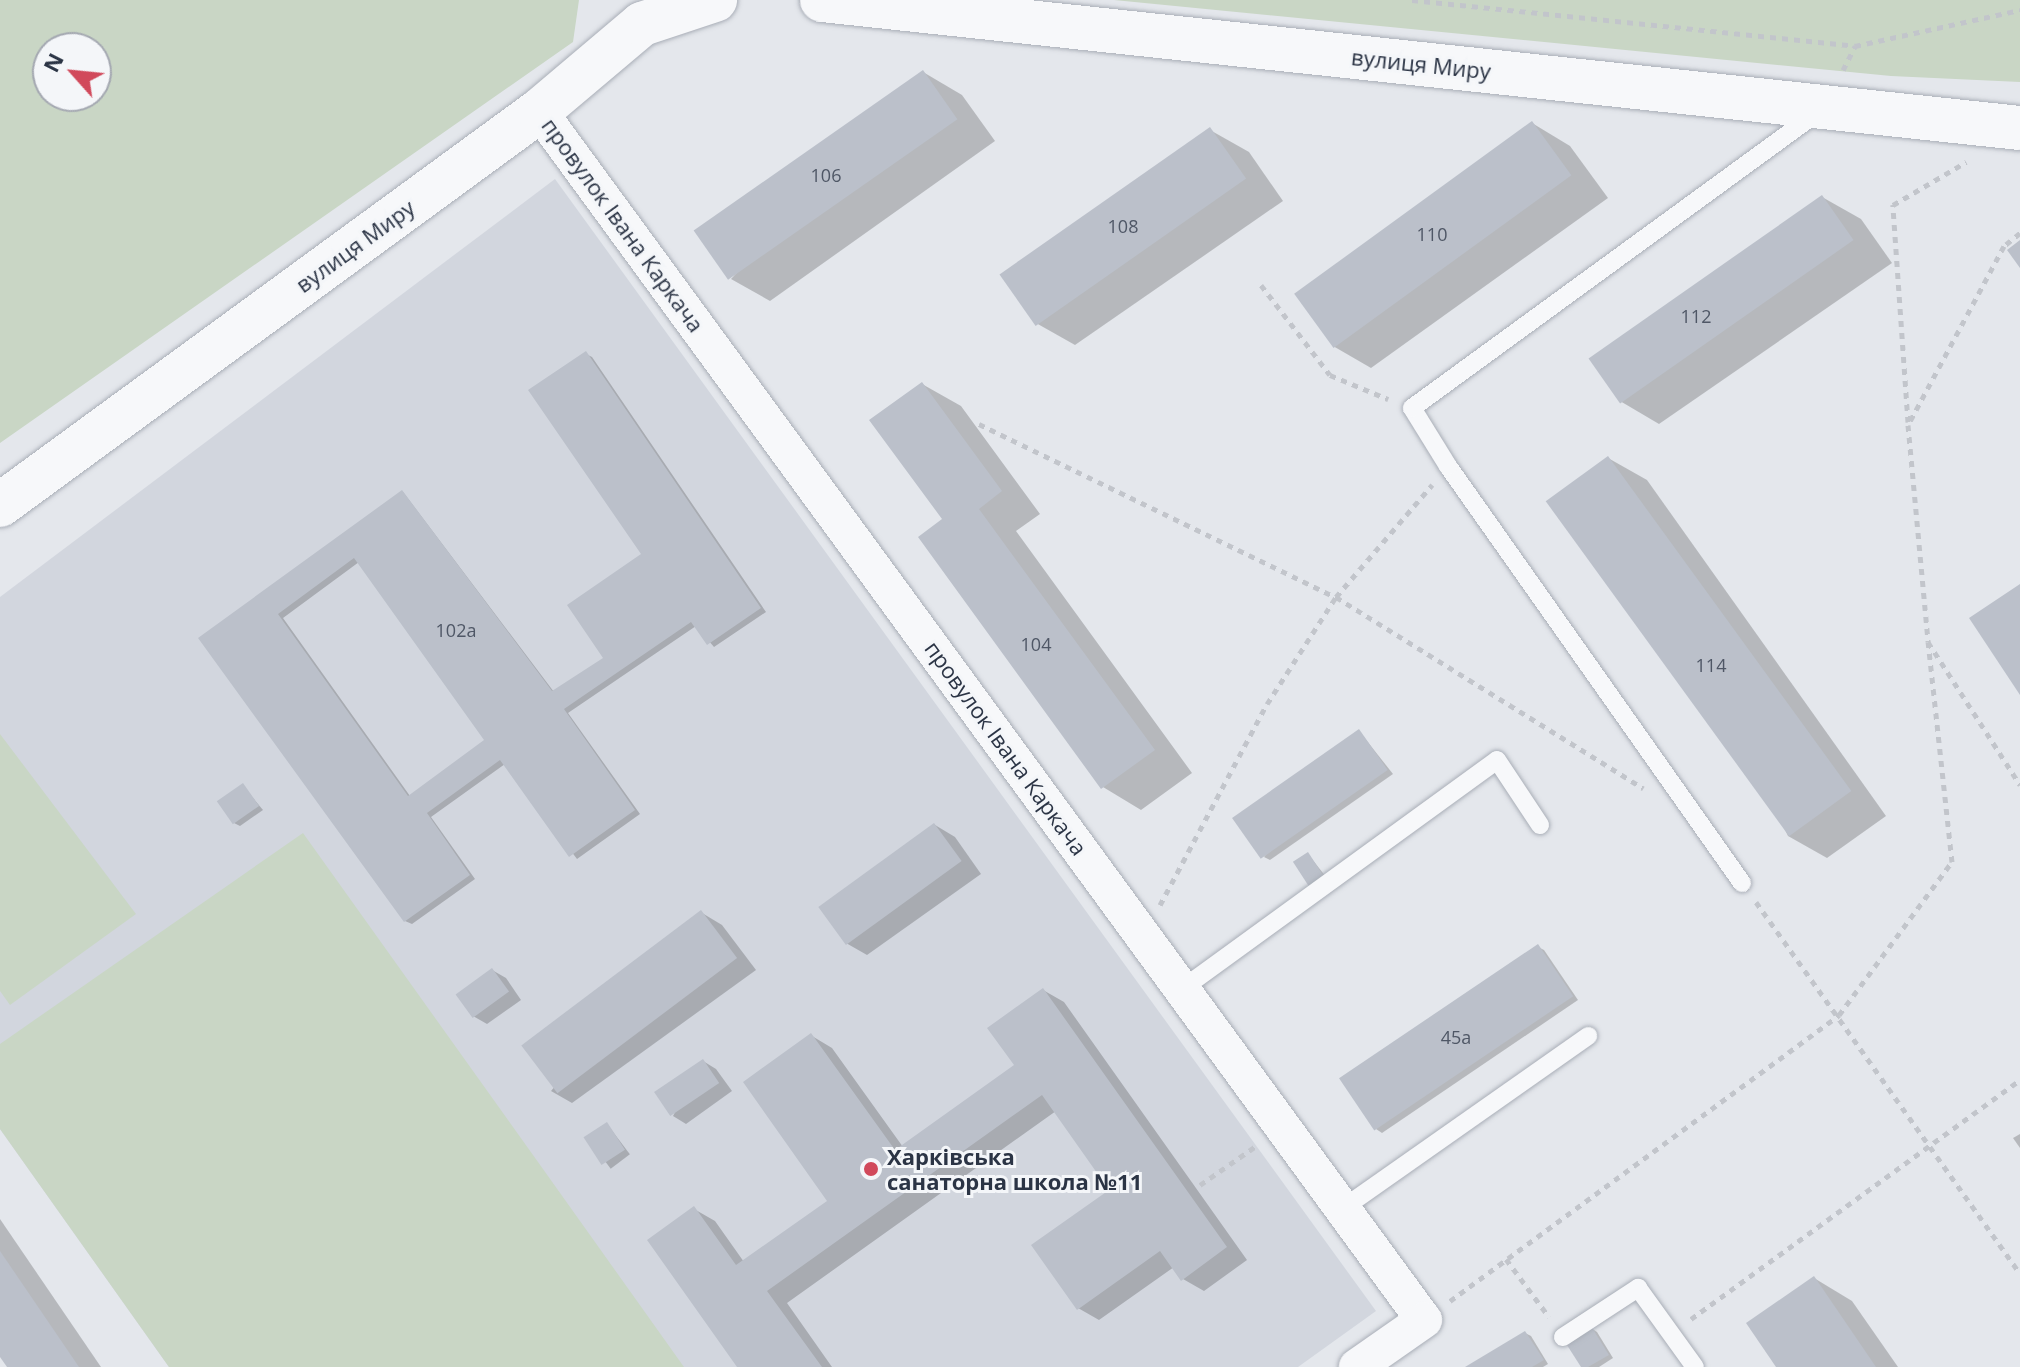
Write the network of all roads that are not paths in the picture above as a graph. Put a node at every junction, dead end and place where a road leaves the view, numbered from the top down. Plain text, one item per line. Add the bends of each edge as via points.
1 (715, 0) edge
2 (822, 0) edge
3 (644, 12) edge
4 (1823, 107) junction
5 (539, 111) junction
6 (2020, 128) edge
7 (0, 505) edge
8 (1540, 825) dead end
9 (1742, 883) road end
10 (1182, 989) junction
11 (1588, 1036) dead end
12 (1342, 1209) junction
13 (1563, 1337) road end
14 (1357, 1367) edge
15 (1695, 1367) edge

1 - 3 street, вулиця Миру
2 - 4 street, вулиця Миру
3 - 5 street, вулиця Миру
4 - 6 street, вулиця Миру
4 - 9 lane via 1412,408
5 - 7 street, вулиця Миру
5 - 10 street, провулок Івана Каркача
8 - 10 lane via 1497,760
10 - 12 street, провулок Івана Каркача
11 - 12 lane
12 - 14 street, провулок Івана Каркача via 1424,1320
13 - 15 lane via 1638,1288

